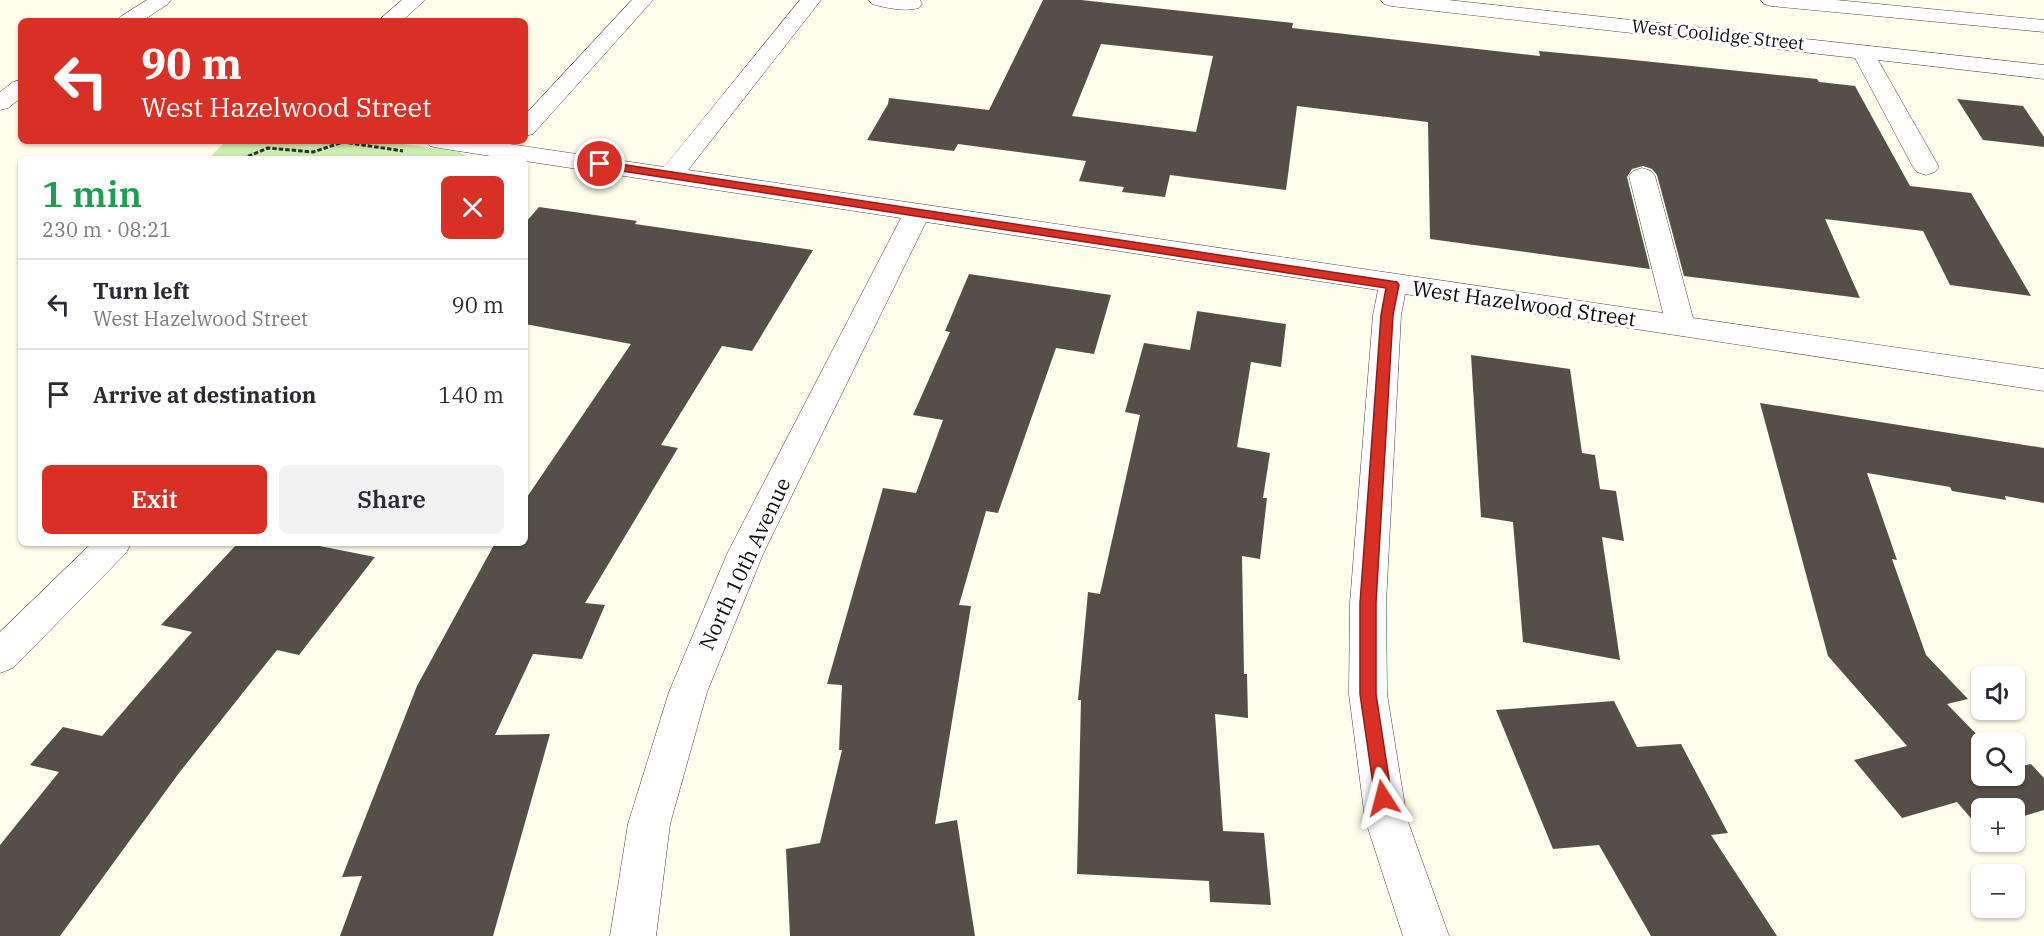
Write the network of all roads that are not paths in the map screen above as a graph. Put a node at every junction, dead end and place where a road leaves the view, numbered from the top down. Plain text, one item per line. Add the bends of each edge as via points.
1 (161, 0) edge
2 (415, 0) edge
3 (643, 0) edge
4 (811, 0) edge
5 (879, 0) edge
6 (1391, 0) edge
7 (1771, 0) edge
8 (1423, 2) edge
9 (912, 4) dead end
10 (132, 18) edge
11 (393, 18) edge
12 (2044, 26) edge
13 (1862, 51) junction
14 (2044, 72) edge
15 (18, 89) edge
16 (0, 103) edge
17 (528, 126) edge
18 (461, 144) edge
19 (505, 150) edge
20 (1926, 167) dead end
21 (671, 175) junction
22 (1642, 176) dead end
23 (918, 213) junction
24 (1393, 285) junction
25 (1682, 326) junction
26 (2044, 380) edge
27 (111, 546) edge
28 (0, 657) edge
29 (633, 936) edge
30 (1426, 936) edge

1 - 10 street
2 - 11 street
3 - 17 street
4 - 21 street
5 - 9 street
6 - 8 street, West Coolidge Street
7 - 12 street
8 - 13 street, West Coolidge Street
13 - 14 street, West Coolidge Street
13 - 20 street
15 - 16 street
18 - 19 street, West Hazelwood Street
19 - 21 street, West Hazelwood Street
21 - 23 street, West Hazelwood Street
22 - 25 street
23 - 24 street, West Hazelwood Street
23 - 29 street, North 10th Avenue via 745,554 688,692 649,824
24 - 25 street, West Hazelwood Street
24 - 30 street via 1387,315 1368,603 1368,694 1386,819
25 - 26 street, West Hazelwood Street
27 - 28 street

